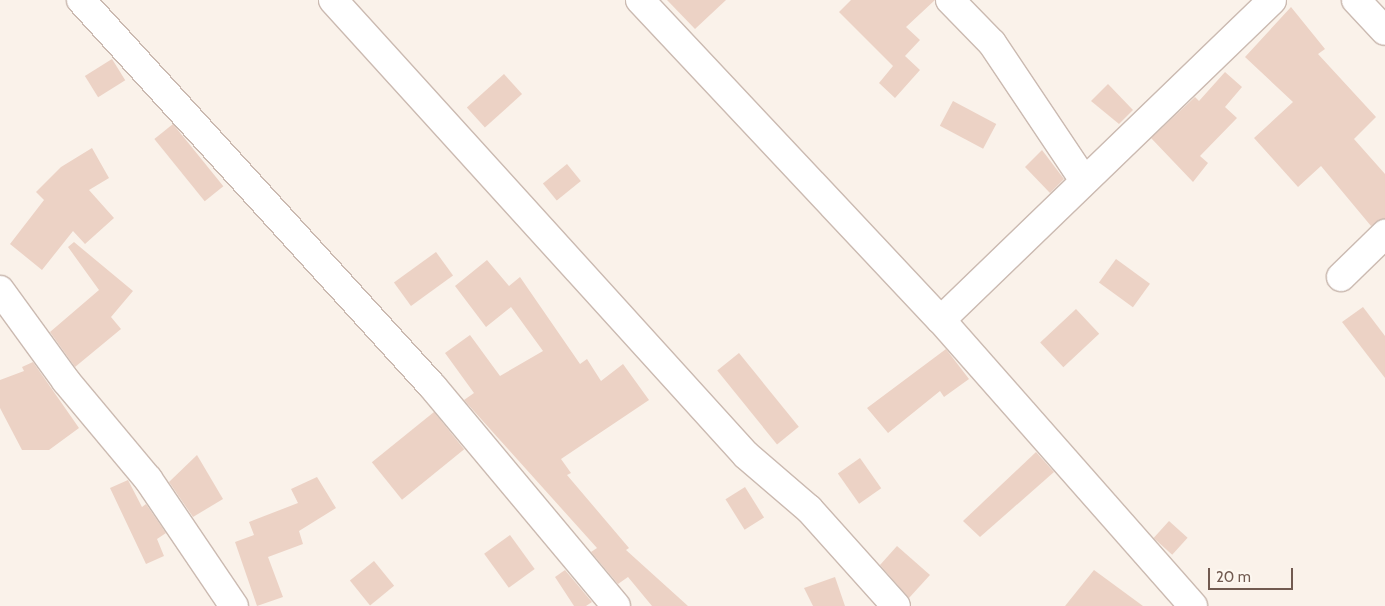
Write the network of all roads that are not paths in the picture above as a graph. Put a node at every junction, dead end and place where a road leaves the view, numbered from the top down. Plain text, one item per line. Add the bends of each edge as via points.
1 (81, 0) edge
2 (333, 0) edge
3 (640, 0) edge
4 (950, 0) edge
5 (1272, 0) edge
6 (1356, 0) edge
7 (1385, 32) edge
8 (1083, 179) junction
9 (1385, 234) edge
10 (1341, 277) dead end
11 (0, 290) edge
12 (941, 320) junction
13 (234, 606) edge
14 (616, 606) edge
15 (896, 606) edge
16 (1193, 606) edge

1 - 14 street via 434,387
2 - 15 street via 746,455 810,509
3 - 12 street
4 - 8 street via 992,43
5 - 8 street
6 - 7 street
8 - 12 street
9 - 10 street
11 - 13 street via 66,382 148,479
12 - 16 street

